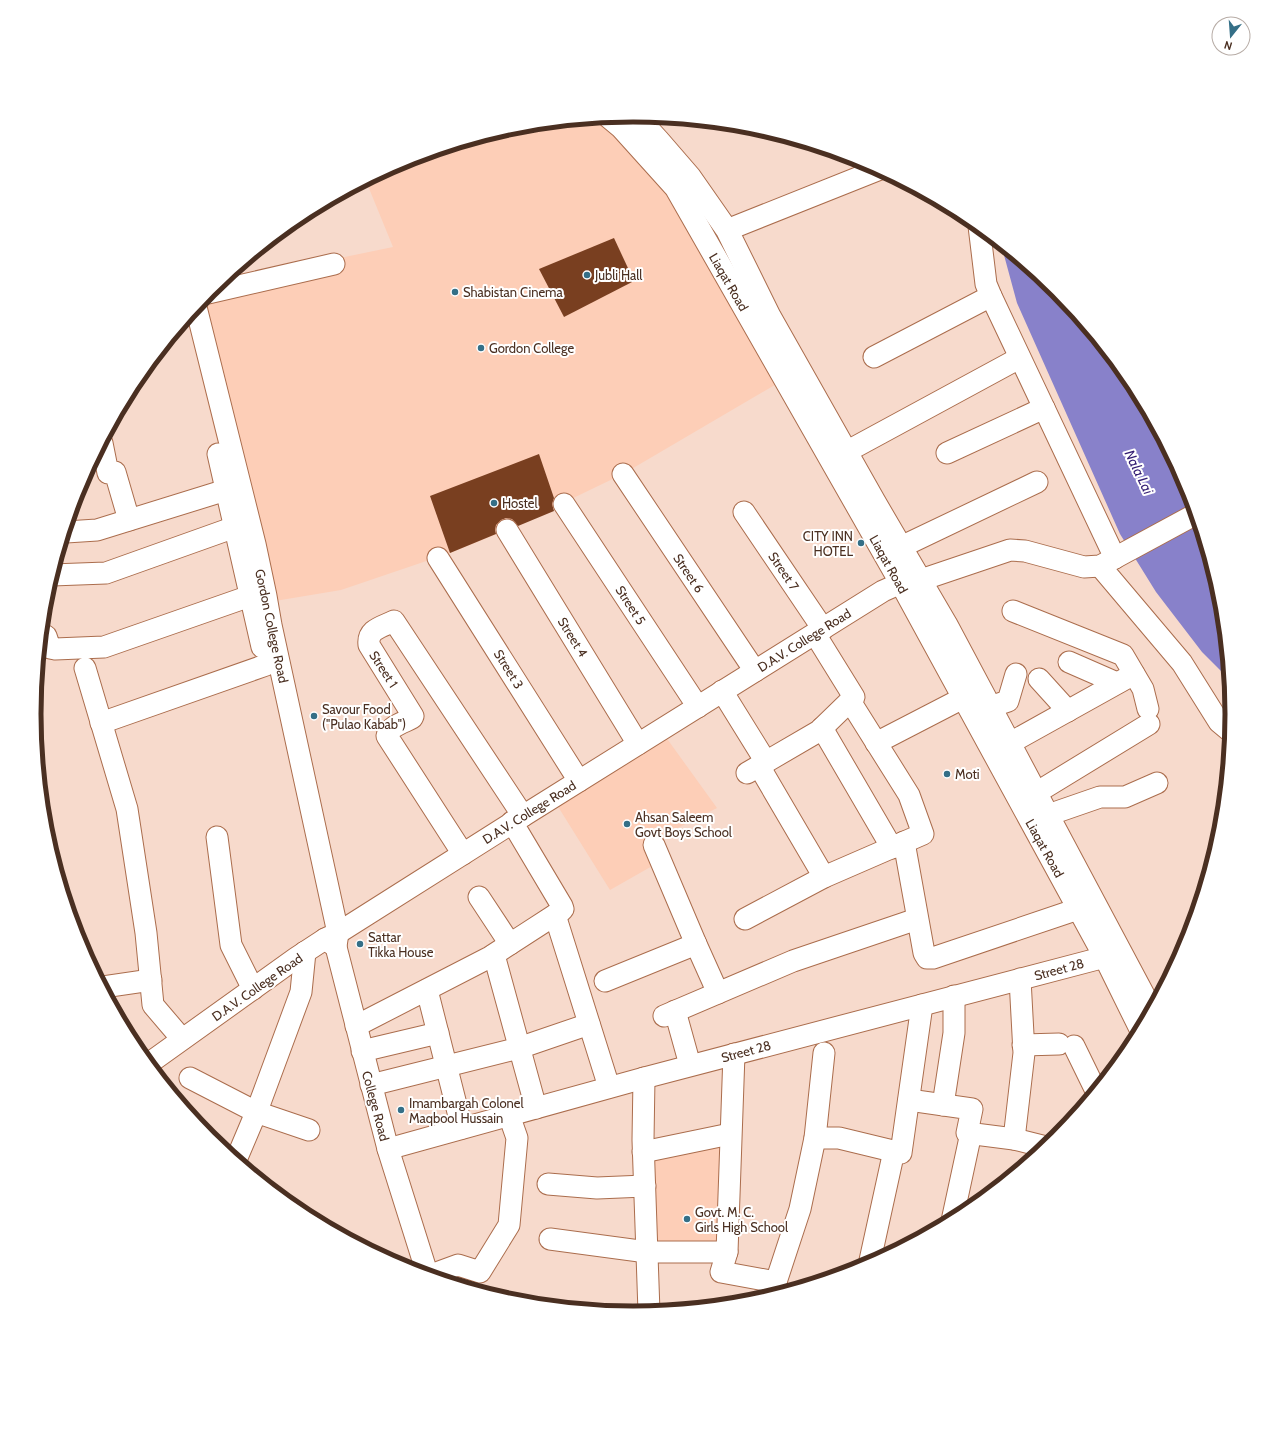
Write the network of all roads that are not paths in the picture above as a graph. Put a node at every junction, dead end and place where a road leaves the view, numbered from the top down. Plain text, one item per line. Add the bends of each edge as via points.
1 (616, 122) edge
2 (641, 122) edge
3 (873, 173) edge
4 (727, 230) junction
5 (980, 234) edge
6 (334, 264) dead end
7 (221, 290) edge
8 (991, 296) junction
9 (198, 314) edge
10 (187, 325) edge
11 (874, 356) dead end
12 (1012, 362) dead end
13 (1044, 408) junction
14 (102, 452) edge
15 (846, 452) junction
16 (947, 453) dead end
17 (623, 474) dead end
18 (1037, 482) dead end
19 (226, 490) junction
20 (564, 504) dead end
21 (744, 512) dead end
22 (1192, 516) edge
23 (129, 520) junction
24 (235, 527) junction
25 (507, 530) dead end
26 (70, 532) edge
27 (901, 547) junction
28 (438, 558) dead end
29 (1108, 562) junction
30 (58, 575) edge
31 (911, 582) junction
32 (250, 596) junction
33 (1013, 611) dead end
34 (819, 631) junction
35 (46, 636) edge
36 (1069, 662) dead end
37 (266, 665) junction
38 (85, 668) dead end
39 (755, 671) junction
40 (1016, 674) dead end
41 (1039, 679) dead end
42 (1126, 679) junction
43 (722, 691) junction
44 (963, 698) junction
45 (850, 701) junction
46 (698, 707) junction
47 (990, 707) junction
48 (1068, 711) junction
49 (100, 723) junction
50 (822, 728) junction
51 (1226, 728) edge
52 (876, 743) junction
53 (1010, 743) junction
54 (638, 744) junction
55 (757, 767) junction
56 (579, 781) junction
57 (1157, 783) dead end
58 (1036, 794) junction
59 (1048, 815) junction
60 (518, 819) junction
61 (217, 837) dead end
62 (654, 845) dead end
63 (898, 845) junction
64 (463, 854) junction
65 (824, 877) junction
66 (479, 898) dead end
67 (1078, 909) junction
68 (555, 915) junction
69 (745, 919) dead end
70 (917, 919) junction
71 (333, 940) junction
72 (696, 944) junction
73 (502, 949) junction
74 (305, 952) junction
75 (1104, 957) junction
76 (1020, 979) junction
77 (151, 980) junction
78 (605, 981) dead end
79 (107, 986) edge
80 (253, 989) junction
81 (427, 990) junction
82 (718, 992) junction
83 (954, 996) junction
84 (922, 1005) junction
85 (1149, 1006) edge
86 (589, 1024) junction
87 (1138, 1025) edge
88 (356, 1026) junction
89 (438, 1033) junction
90 (182, 1039) junction
91 (1023, 1045) junction
92 (519, 1048) junction
93 (362, 1051) junction
94 (734, 1054) junction
95 (824, 1054) dead end
96 (153, 1061) edge
97 (690, 1065) junction
98 (447, 1066) junction
99 (190, 1078) dead end
100 (644, 1078) junction
101 (370, 1085) junction
102 (609, 1087) junction
103 (1094, 1087) edge
104 (909, 1100) junction
105 (943, 1105) junction
106 (536, 1108) junction
107 (256, 1112) junction
108 (509, 1115) junction
109 (462, 1128) junction
110 (309, 1130) dead end
111 (730, 1134) junction
112 (971, 1134) junction
113 (815, 1138) junction
114 (1014, 1139) junction
115 (1039, 1145) edge
116 (388, 1149) junction
117 (894, 1151) junction
118 (644, 1152) junction
119 (238, 1155) edge
120 (548, 1184) dead end
121 (645, 1186) junction
122 (960, 1209) edge
123 (550, 1240) dead end
124 (647, 1252) junction
125 (727, 1252) junction
126 (870, 1258) edge
127 (426, 1269) edge
128 (436, 1273) edge
129 (775, 1289) edge
130 (649, 1307) edge

1 - 31 main road, Liaqat Road via 676,188
2 - 4 main road, Liaqat Road via 690,177
3 - 4 street
4 - 15 main road, Liaqat Road via 770,317
5 - 8 street via 986,284
6 - 7 street
8 - 11 street
8 - 13 street
9 - 71 street, Gordon College Road via 255,544
10 - 19 street, Gordon College Road
12 - 15 street
13 - 16 street
13 - 29 street
14 - 23 street via 108,473 115,472
15 - 27 main road, Liaqat Road
17 - 39 street, Street 6
18 - 27 street
19 - 23 street
19 - 24 street, Gordon College Road
20 - 46 street, Street 5
21 - 34 street, Street 7
22 - 29 street
23 - 26 street via 97,530
24 - 30 street via 106,573
24 - 32 street, Gordon College Road
25 - 54 street, Street 4
27 - 31 main road, Liaqat Road
28 - 56 street, Street 3
29 - 31 street, D.A.V. College Road via 1084,567 1025,550 1010,550
29 - 51 street via 1182,662 1219,722
31 - 34 street, D.A.V. College Road via 883,591
31 - 44 main road, Liaqat Road
31 - 47 main road, Liaqat Road via 946,624
32 - 35 street via 104,647 55,649 50,648
32 - 37 street, Gordon College Road
33 - 42 street via 1124,655
34 - 39 street, D.A.V. College Road
34 - 45 street, Street 7 via 854,697
36 - 42 street
37 - 49 street
37 - 71 street, Gordon College Road
38 - 49 street
39 - 43 street, D.A.V. College Road
40 - 47 street via 1008,701
41 - 48 street
42 - 48 street
42 - 58 street via 1142,689 1149,716
43 - 46 street, D.A.V. College Road
43 - 55 street
44 - 52 street
44 - 67 main road, Liaqat Road
45 - 50 street
45 - 52 street
46 - 54 street, D.A.V. College Road
47 - 53 main road, Liaqat Road
48 - 53 street
49 - 77 street via 127,810
50 - 55 street
50 - 63 street
52 - 63 street via 909,795 923,834
53 - 58 main road, Liaqat Road
54 - 56 street, D.A.V. College Road
55 - 65 street
56 - 60 street, D.A.V. College Road
57 - 59 street via 1126,797 1100,797
58 - 59 main road, Liaqat Road
59 - 85 main road, Liaqat Road
60 - 64 street, D.A.V. College Road
60 - 64 street, Street 1 via 394,621 371,632 368,638 369,645 413,716 391,730 387,736
60 - 68 street via 562,906 563,909
61 - 80 street via 232,945
62 - 72 street
63 - 65 street
63 - 70 street
64 - 71 street, D.A.V. College Road
65 - 69 street
66 - 73 street
67 - 70 street via 933,958 927,958 924,953
67 - 75 main road, Liaqat Road
68 - 73 street
68 - 86 street
70 - 82 street via 793,961
71 - 74 street, D.A.V. College Road
71 - 88 street, College Road
72 - 78 street
72 - 82 street
73 - 81 street
73 - 92 street
74 - 80 street, D.A.V. College Road
74 - 107 street via 301,992
75 - 76 street, Street 28
75 - 87 main road, Liaqat Road
76 - 83 street, Street 28
76 - 91 street
77 - 79 street
77 - 90 street via 153,1005
80 - 90 street, D.A.V. College Road
81 - 88 street
81 - 89 street
82 - 97 street via 669,1013
83 - 84 street, Street 28
83 - 105 street via 954,1033
84 - 94 street, Street 28
84 - 104 street
86 - 92 street
86 - 102 street
88 - 93 street, College Road
89 - 93 street
89 - 98 street
90 - 96 street, D.A.V. College Road
91 - 103 street via 1066,1045
91 - 114 street
92 - 98 street
92 - 106 street
93 - 101 street, College Road
94 - 97 street, Street 28
94 - 111 street
95 - 113 street
97 - 100 street, Street 28
98 - 101 street
98 - 109 street
99 - 107 street
100 - 102 street, Street 28
100 - 118 street
101 - 116 street, College Road
102 - 106 street, Street 28
104 - 105 street
104 - 117 street via 901,1153
105 - 112 street via 972,1110 967,1133
106 - 108 street, Street 28
107 - 110 street
107 - 119 street
108 - 109 street, Street 28
108 - 128 street via 517,1138 509,1225 480,1272 458,1265
109 - 116 street, Street 28
111 - 118 street
111 - 125 street
112 - 114 street
112 - 122 street
113 - 117 street via 839,1138
113 - 129 street via 800,1209
114 - 115 street
116 - 127 street, College Road
117 - 126 street
118 - 121 street
120 - 121 street via 596,1188
121 - 124 street
123 - 124 street
124 - 125 street
124 - 130 street
125 - 129 street via 721,1272

